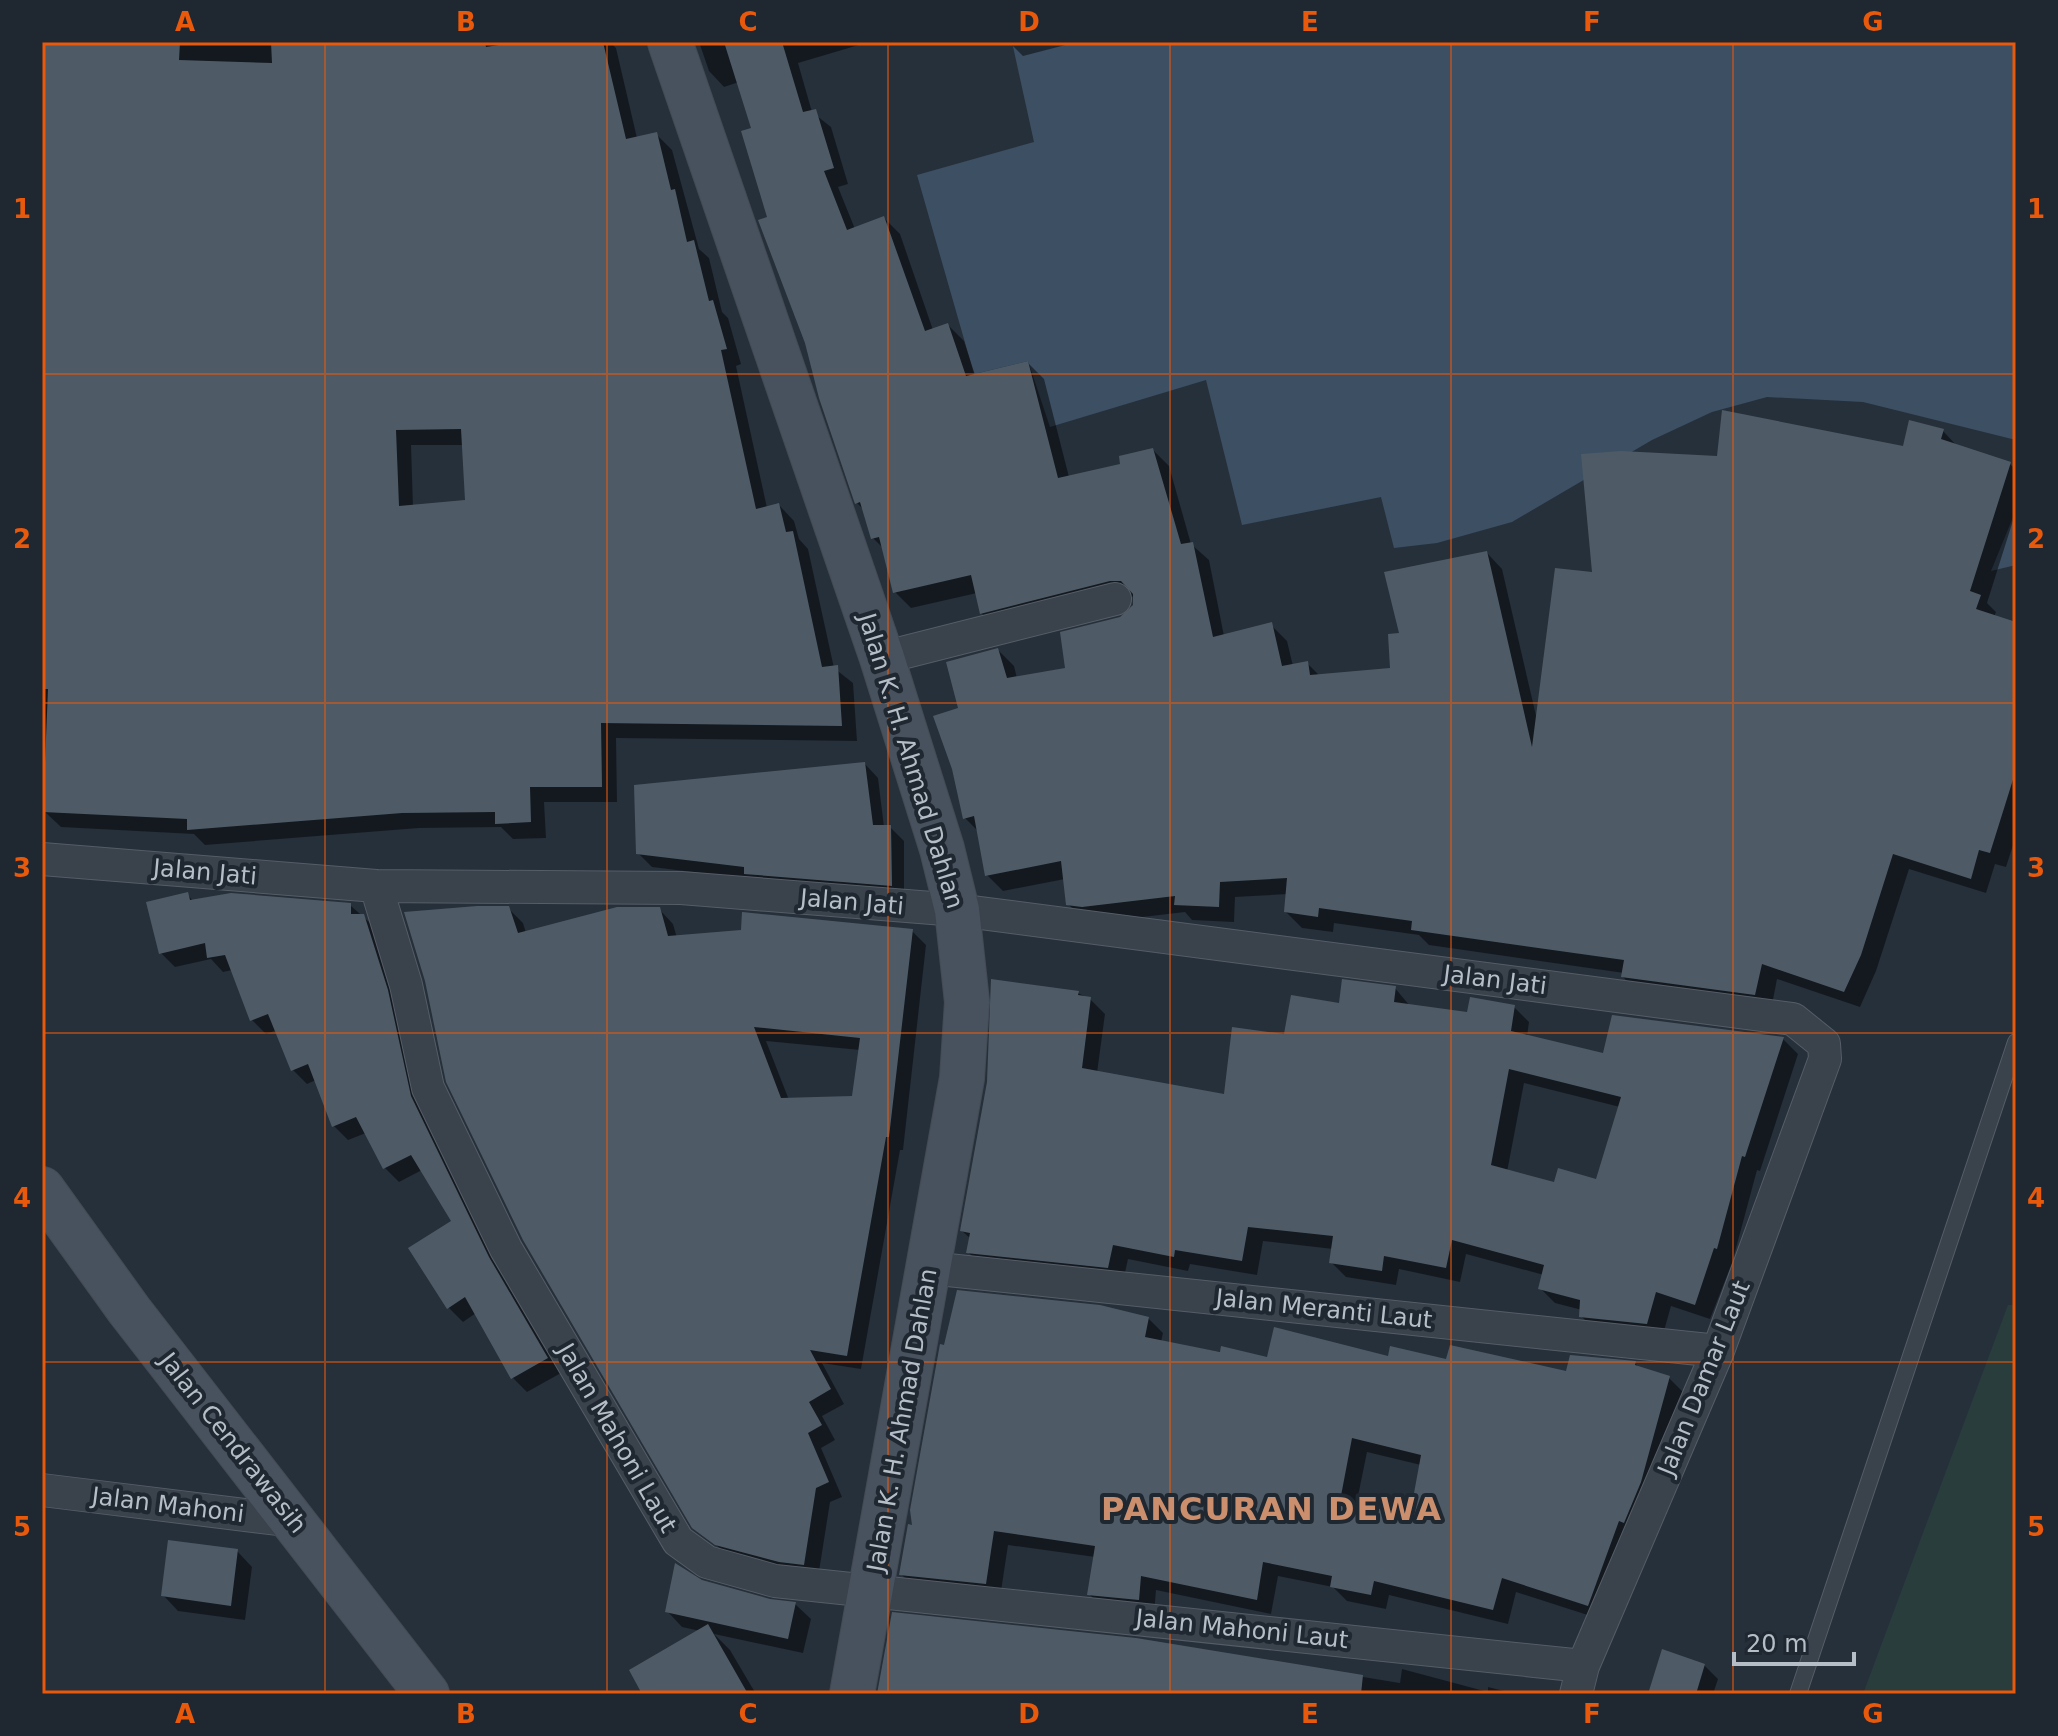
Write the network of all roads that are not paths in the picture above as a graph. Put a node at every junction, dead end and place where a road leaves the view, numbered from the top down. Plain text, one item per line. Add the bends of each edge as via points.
1 (670, 42) edge
2 (1115, 599) dead end
3 (882, 658) junction
4 (42, 859) edge
5 (376, 886) junction
6 (957, 910) junction
7 (2015, 1046) edge
8 (1825, 1059) joint
9 (42, 1189) edge
10 (929, 1268) junction
11 (1718, 1351) junction
12 (42, 1490) edge
13 (294, 1521) junction
14 (872, 1589) junction
15 (1580, 1680) edge
16 (427, 1694) edge
17 (852, 1694) edge
18 (1798, 1694) edge

1 - 3 main road, Jalan K. H. Ahmad Dahlan
2 - 3 street
3 - 6 main road, Jalan K. H. Ahmad Dahlan
4 - 5 street, Jalan Jati
5 - 6 street, Jalan Jati via 681,888
5 - 14 street, Jalan Mahoni Laut via 406,985 428,1088 506,1249 678,1541 707,1562 775,1581
6 - 8 street, Jalan Jati via 1793,1019 1824,1044
6 - 10 main road, Jalan K. H. Ahmad Dahlan via 967,1002 962,1078
7 - 18 lane
8 - 11 street, Jalan Damar Laut
9 - 13 main road, Jalan Cendrawasih
10 - 11 street, Jalan Meranti Laut
10 - 14 main road, Jalan K. H. Ahmad Dahlan
11 - 15 street, Jalan Damar Laut
12 - 13 street, Jalan Mahoni
13 - 16 main road, Jalan Cendrawasih
14 - 15 street, Jalan Mahoni Laut
14 - 17 main road, Jalan K. H. Ahmad Dahlan

